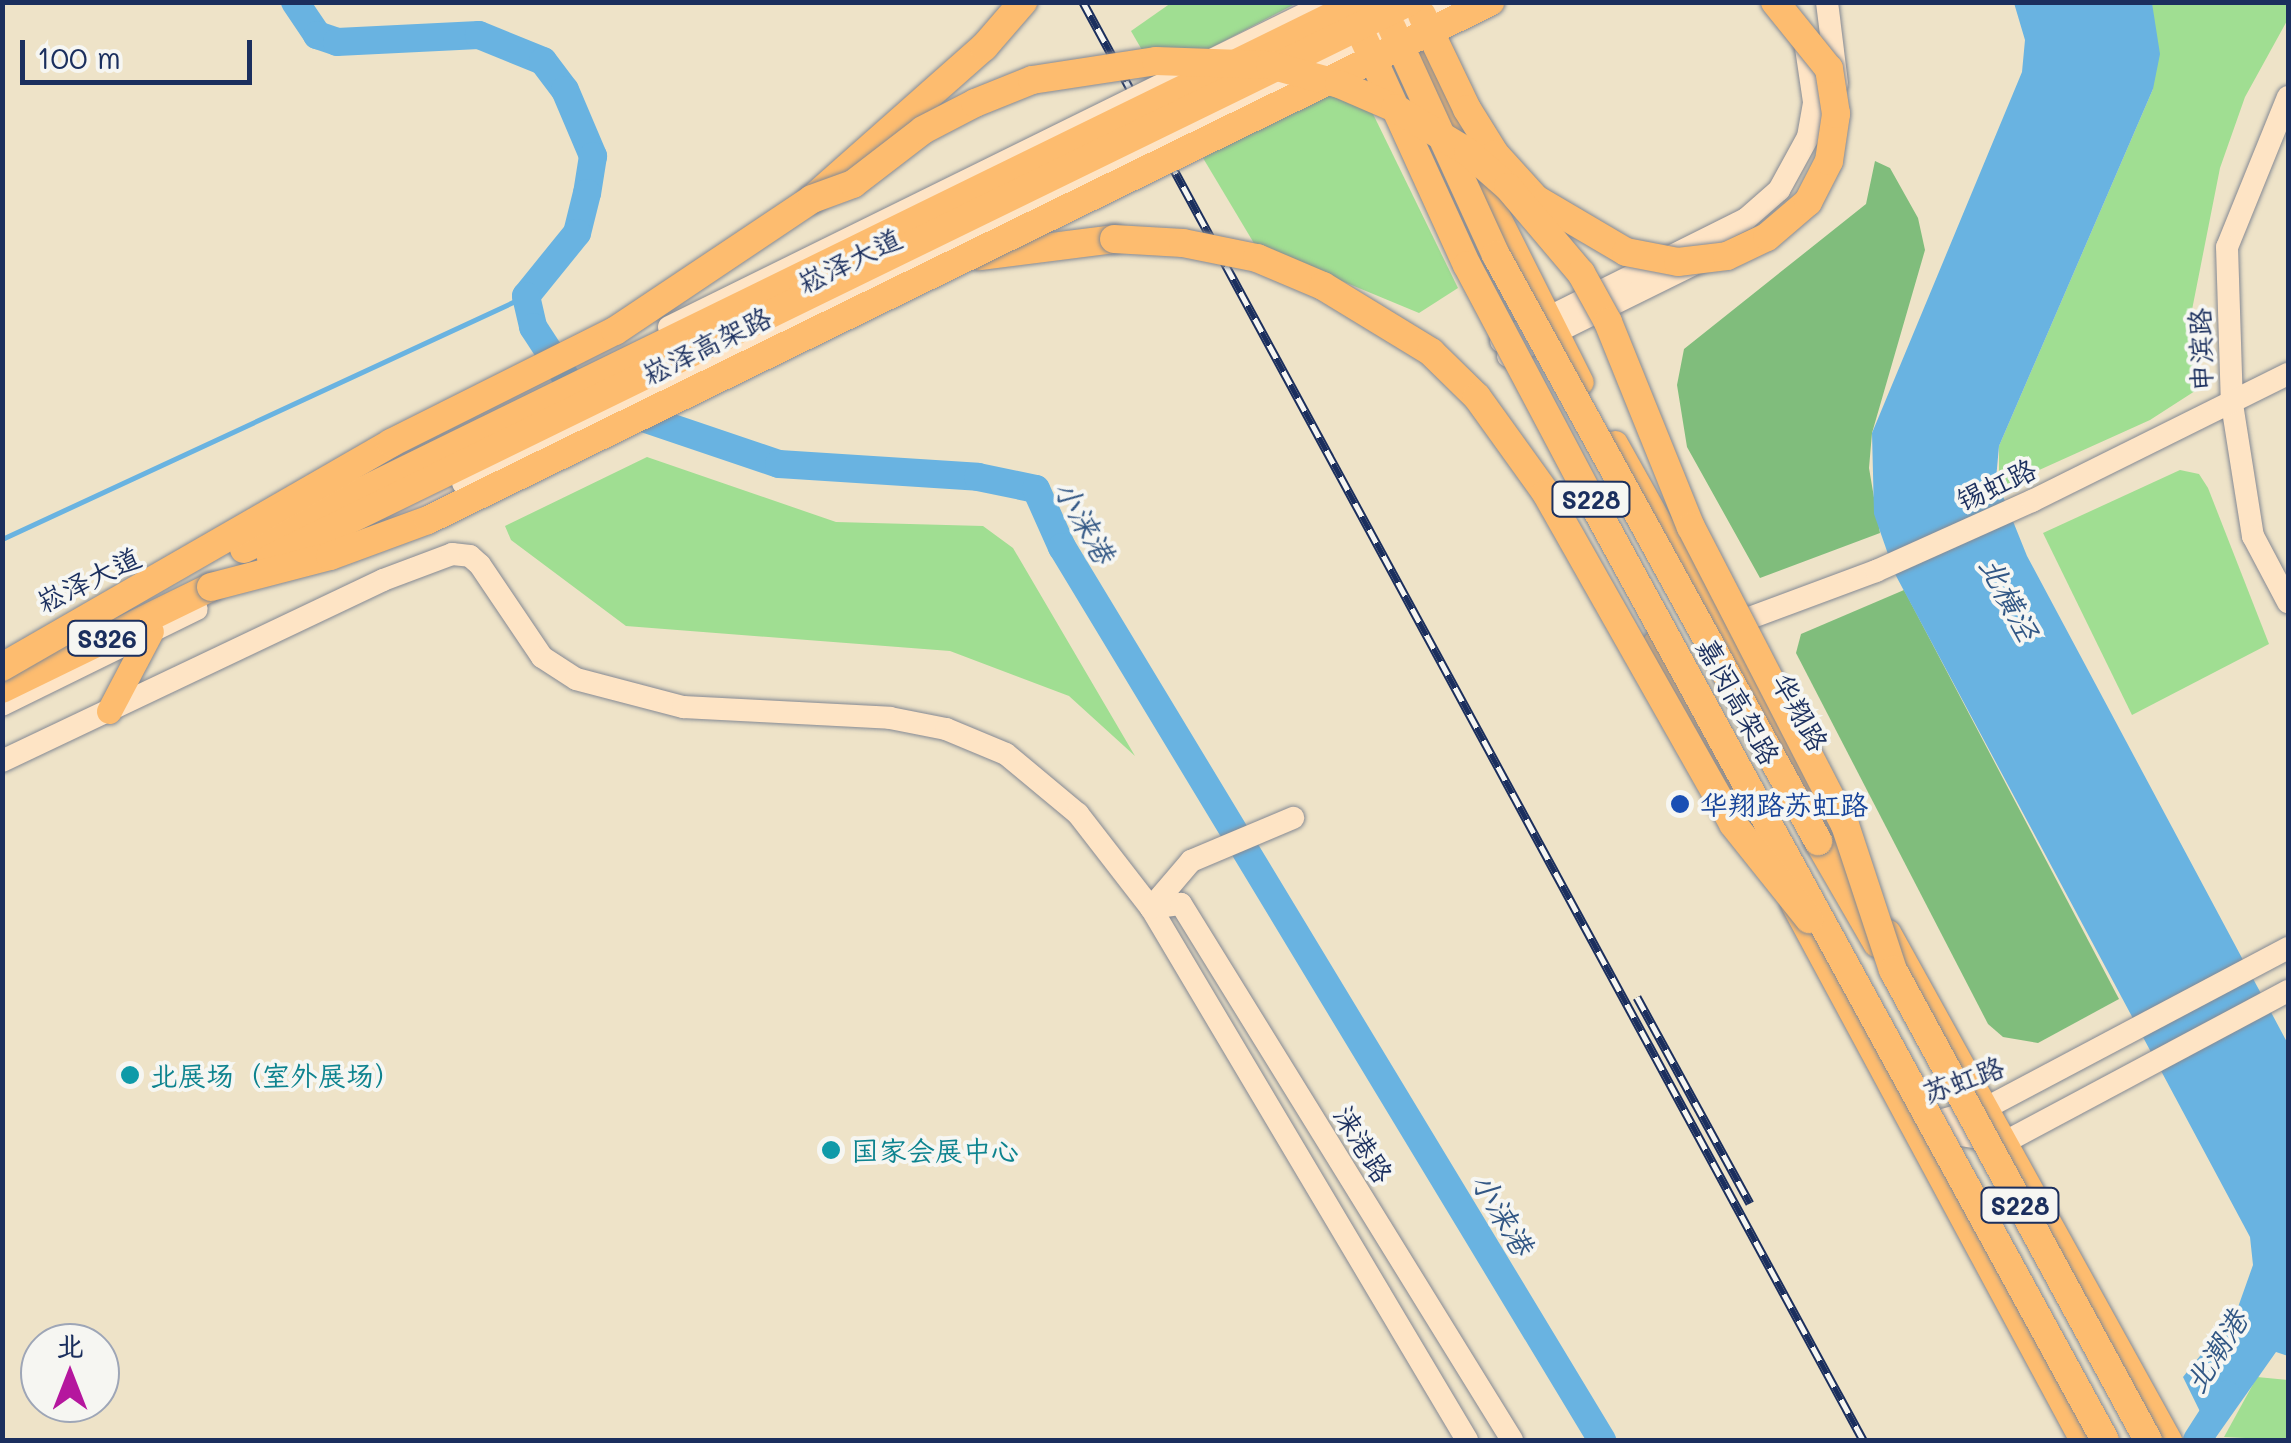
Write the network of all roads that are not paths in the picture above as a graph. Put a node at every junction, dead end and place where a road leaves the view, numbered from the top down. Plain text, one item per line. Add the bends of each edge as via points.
1 (1023, 2) edge
2 (1330, 2) edge
3 (1338, 2) edge
4 (1347, 2) edge
5 (1361, 2) edge
6 (1381, 2) edge
7 (1401, 2) edge
8 (1412, 2) edge
9 (1454, 2) edge
10 (1490, 2) edge
11 (1775, 2) edge
12 (1786, 2) edge
13 (1827, 2) edge
14 (2288, 97) edge
15 (1808, 164) junction
16 (812, 199) junction
17 (964, 260) junction
18 (1551, 326) junction
19 (1504, 349) junction
20 (2288, 374) edge
21 (2232, 404) junction
22 (212, 587) junction
23 (2288, 602) edge
24 (1720, 629) junction
25 (152, 632) junction
26 (2, 654) edge
27 (2, 668) edge
28 (2, 689) edge
29 (2, 705) edge
30 (109, 710) junction
31 (2, 761) edge
32 (1293, 818) dead end
33 (1151, 908) junction
34 (2288, 948) edge
35 (1893, 970) junction
36 (1860, 983) junction
37 (2285, 993) edge
38 (1986, 1108) junction
39 (1915, 1128) junction
40 (2005, 1142) junction
41 (1468, 1440) edge
42 (1512, 1440) edge
43 (2082, 1440) edge
44 (2105, 1440) edge
45 (2148, 1440) edge
46 (2170, 1440) edge

1 - 16 highway via 984,47
2 - 26 main road, 崧泽大道, bridge via 860,227 449,438
3 - 19 main road
4 - 36 highway, 嘉闵高架路 / S228, bridge via 1467,264
5 - 27 highway, 崧泽高架路, bridge
6 - 35 highway, 嘉闵高架路 / S228, bridge via 1496,254
7 - 18 main road, 华翔路 via 1444,111
8 - 11 highway, bridge via 1467,110 1495,154 1536,198 1626,252 1678,262 1726,256 1767,237 1808,202 1829,161 1836,114 1829,69
8 - 22 highway, 崧泽高架路, bridge
9 - 25 main road, 崧泽大道, bridge
10 - 17 highway, bridge
12 - 15 main road, bridge via 1799,19 1811,63
13 - 15 main road, bridge via 1838,72 1830,142
14 - 21 main road, 申滨路 via 2227,247
15 - 18 main road via 1805,192 1756,233
16 - 27 highway, bridge via 615,332 390,443
16 - 35 highway, bridge via 853,184 922,130 1032,80 1156,61 1270,65 1339,84 1468,152 1544,228 1608,322 1691,528 1845,825
17 - 22 highway, bridge via 428,520 330,556
17 - 36 highway, bridge via 1114,238 1183,243 1258,258 1323,286 1430,352 1517,446 1733,824
18 - 19 main road
18 - 24 main road, 华翔路
19 - 39 main road via 1704,739
20 - 21 main road, 锡虹路
21 - 23 main road, 申滨路 via 2253,536
21 - 24 main road, 锡虹路 via 1876,570
22 - 28 highway, 崧泽高架路 / S326
24 - 38 main road, 华翔路
25 - 29 main road, 崧泽大道
25 - 30 main road
30 - 31 main road
30 - 33 main road via 427,560 470,556 542,656 576,679 683,707 890,718 946,729 1006,754 1078,814
32 - 33 main road via 1191,861
33 - 41 main road
33 - 42 main road, 涞港路 via 1181,904
34 - 38 main road, 苏虹路
35 - 45 highway, 嘉闵高架路 / S228, bridge
36 - 44 highway, 嘉闵高架路 / S228, bridge
37 - 40 main road
38 - 39 main road, 苏虹路
38 - 40 main road, 华翔路
39 - 40 main road, 苏虹路
39 - 43 main road
40 - 46 main road, 华翔路

